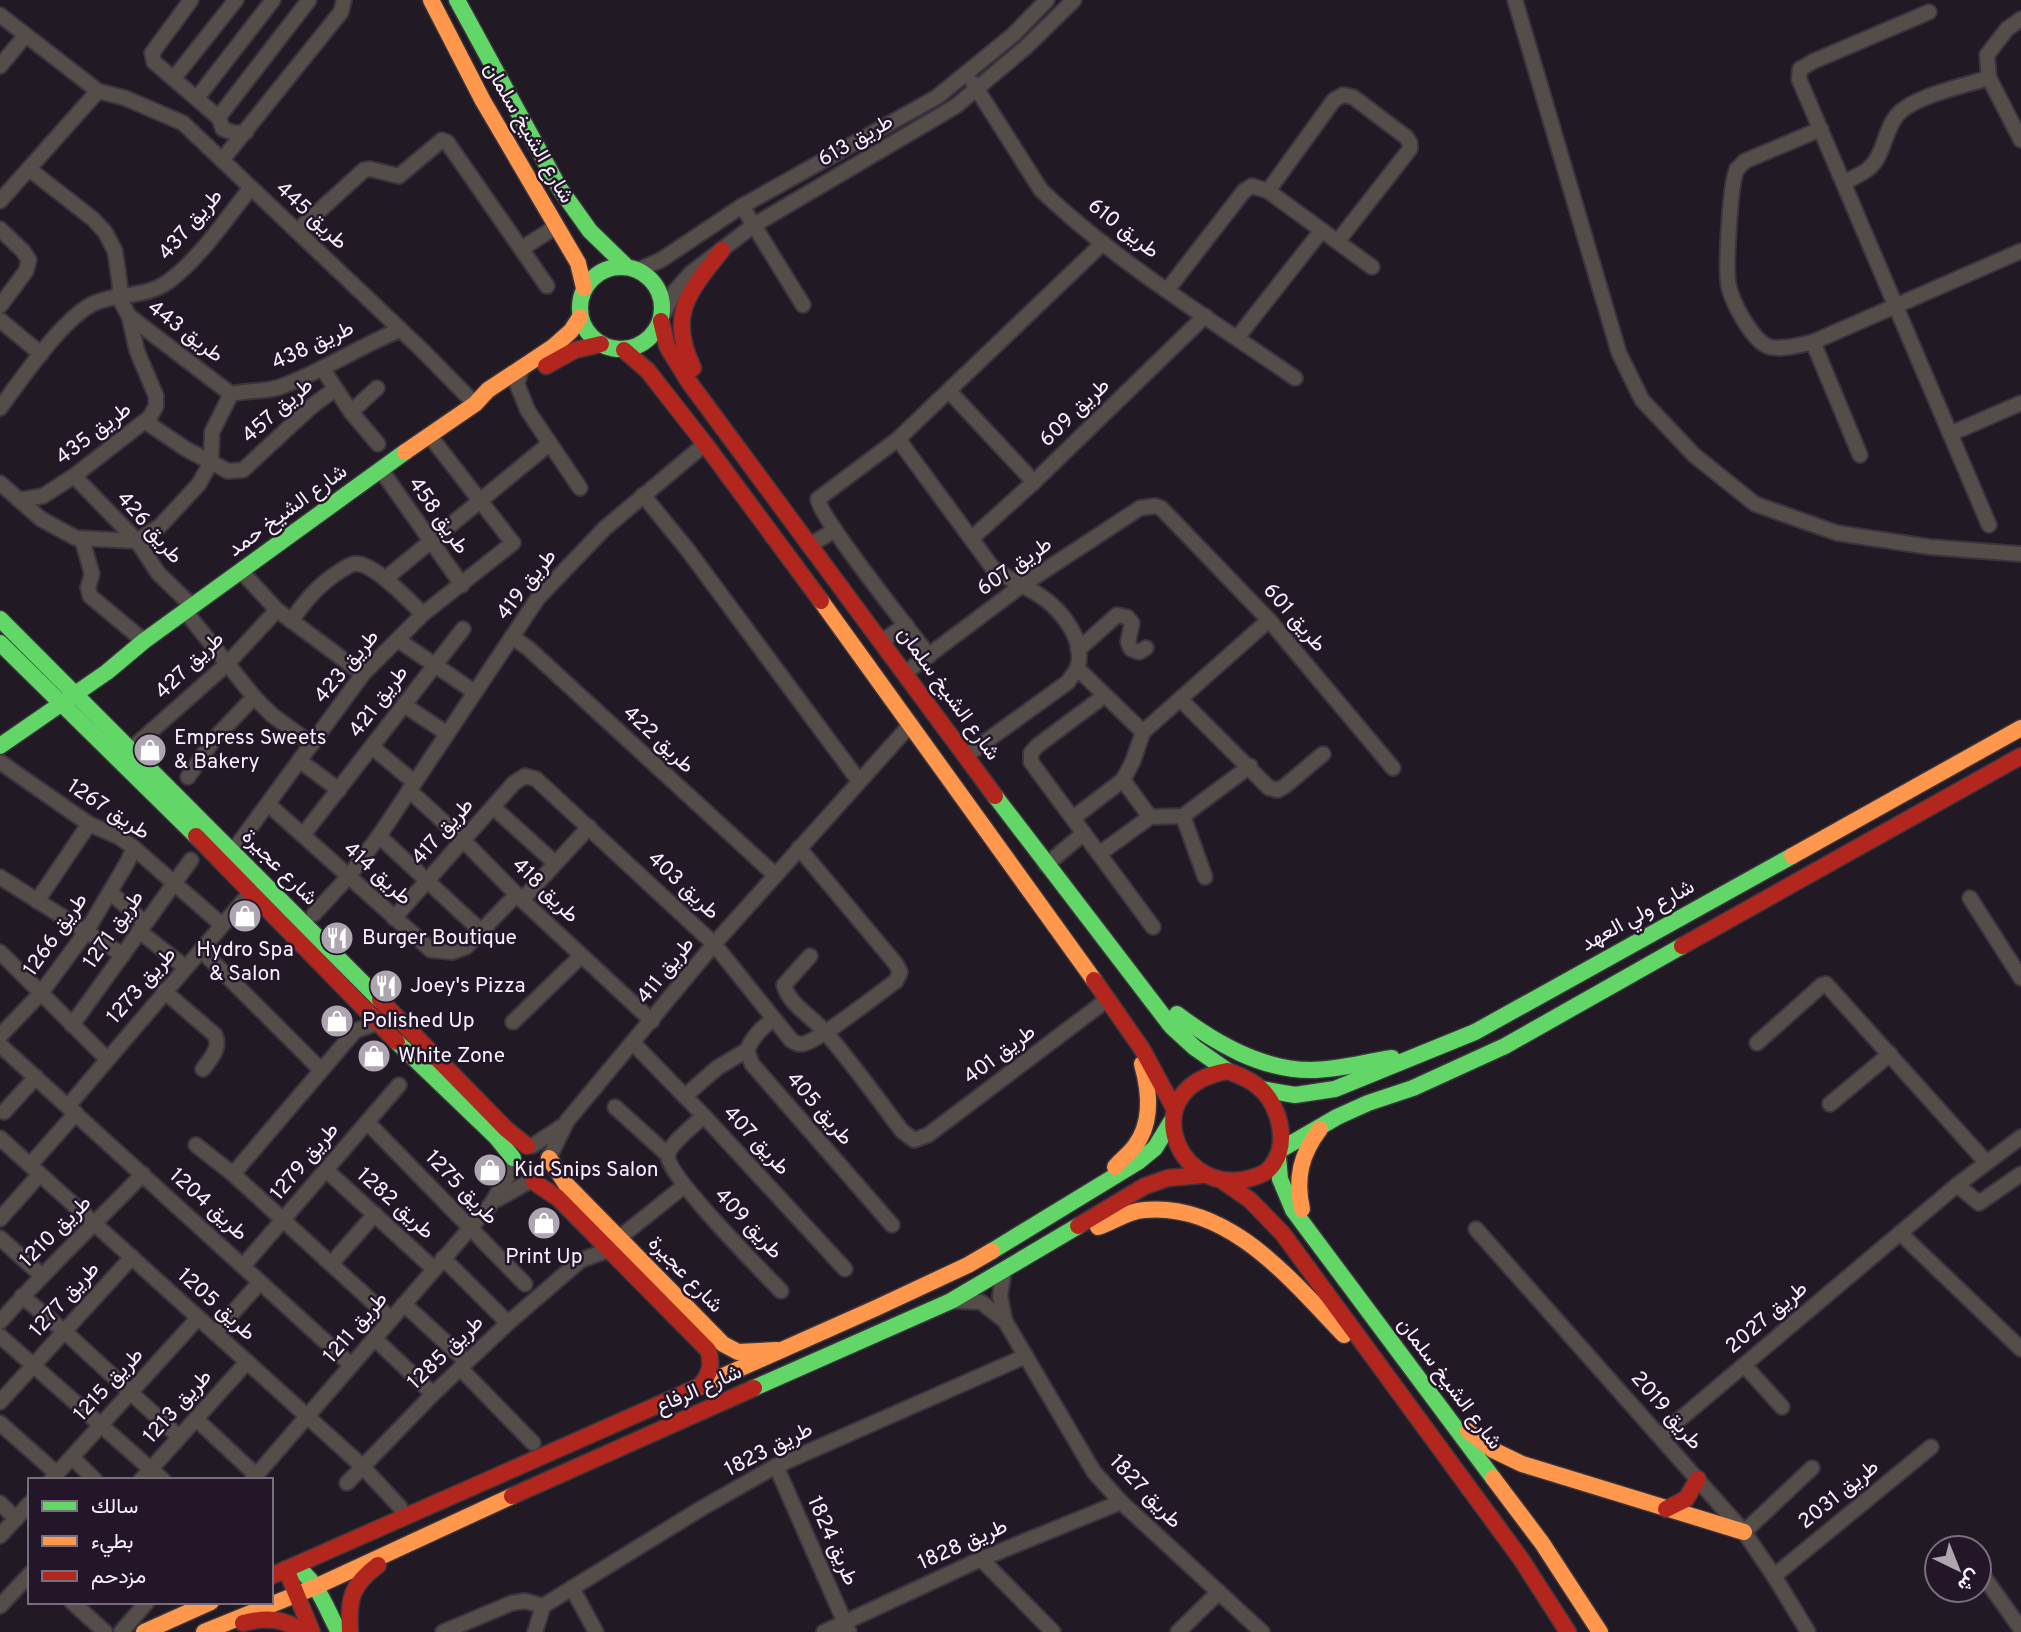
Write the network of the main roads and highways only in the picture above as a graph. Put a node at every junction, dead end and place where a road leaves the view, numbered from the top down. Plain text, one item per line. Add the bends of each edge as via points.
1 (431, 0) edge
2 (457, 0) edge
3 (722, 250) road end
4 (632, 268) junction
5 (584, 288) junction
6 (580, 317) junction
7 (662, 318) junction
8 (601, 344) junction
9 (624, 350) junction
10 (475, 404) junction
11 (709, 409) junction
12 (0, 619) edge
13 (0, 643) edge
14 (71, 690) junction
15 (55, 700) junction
16 (2021, 728) edge
17 (0, 733) edge
18 (0, 746) edge
19 (2021, 756) edge
20 (1135, 980) junction
21 (1133, 1035) junction
22 (1433, 1051) junction
23 (1228, 1071) junction
24 (1261, 1089) junction
25 (1172, 1115) junction
26 (1337, 1117) junction
27 (529, 1146) junction
28 (1279, 1153) junction
29 (549, 1158) junction
30 (513, 1163) junction
31 (1202, 1175) junction
32 (1107, 1179) junction
33 (531, 1182) junction
34 (1224, 1182) junction
35 (1059, 1238) junction
36 (614, 1244) junction
37 (1329, 1261) junction
38 (782, 1349) junction
39 (699, 1386) junction
40 (1394, 1386) junction
41 (1449, 1417) junction
42 (538, 1449) junction
43 (1698, 1479) road end
44 (1665, 1509) junction
45 (1744, 1532) road end
46 (410, 1545) junction
47 (284, 1570) edge
48 (312, 1581) junction
49 (297, 1595) junction
50 (207, 1604) edge
51 (221, 1625) junction
52 (144, 1632) edge
53 (204, 1632) edge
54 (304, 1632) edge
55 (312, 1632) edge
56 (340, 1632) edge
57 (350, 1632) edge
58 (1568, 1632) edge
59 (1600, 1632) edge

1 - 5 main road, شارع الشيخ سلمان via 578,263
2 - 4 main road, شارع الشيخ سلمان via 576,215 607,252
3 - 11 main road via 693,286 680,317 684,353 701,381
4 - 5 main road via 613,266
4 - 7 main road via 646,275 657,290
5 - 6 main road
6 - 8 main road
6 - 10 main road, شارع الشيخ حمد via 563,339 488,390
7 - 9 main road via 651,337
7 - 11 main road, شارع الشيخ سلمان via 667,346
8 - 9 main road
8 - 10 main road, شارع الشيخ حمد via 562,355 493,401
9 - 21 main road via 648,371 705,444
10 - 14 main road, شارع الشيخ حمد via 144,640 107,672
11 - 20 main road, شارع الشيخ سلمان
12 - 14 main road, شارع عجيرة
13 - 15 main road, شارع عجيرة
14 - 15 main road, شارع الشيخ حمد
14 - 27 main road, شارع عجيرة via 304,916 506,1129
15 - 17 main road, شارع الشيخ حمد
15 - 18 main road, شارع الشيخ حمد
15 - 30 main road, شارع عجيرة via 496,1138
16 - 22 main road, شارع ولي العهد via 1475,1032
19 - 26 main road via 1505,1046
20 - 22 main road via 1217,1042 1286,1068 1338,1069
20 - 23 main road, شارع الشيخ سلمان via 1171,1026
21 - 25 main road
21 - 32 main road via 1147,1081 1148,1119 1133,1149
22 - 24 main road, شارع ولي العهد via 1335,1089 1295,1095
23 - 24 main road
23 - 25 main road via 1209,1073 1192,1082 1180,1095
24 - 28 main road via 1277,1114
25 - 31 main road via 1183,1152
25 - 32 main road, شارع الرفاع via 1147,1156
26 - 28 main road
26 - 37 main road via 1319,1129 1298,1166 1302,1208
27 - 29 main road
27 - 30 main road via 521,1148
28 - 34 main road via 1262,1174
28 - 37 main road, شارع الشيخ سلمان via 1280,1179 1288,1200
29 - 33 main road via 544,1176
29 - 36 main road, شارع عجيرة
30 - 33 main road via 518,1177
31 - 34 main road
31 - 35 main road, شارع الرفاع via 1145,1186
32 - 38 main road, شارع الرفاع via 968,1265
33 - 36 main road, شارع عجيرة via 558,1198 593,1233
34 - 40 main road via 1273,1222
35 - 40 main road via 1143,1210 1175,1212 1213,1223 1260,1251
35 - 46 main road, شارع الرفاع via 951,1301
36 - 38 main road, شارع عجيرة via 723,1344 738,1352
36 - 39 main road, شارع عجيرة via 708,1350 713,1365
37 - 41 main road, شارع الشيخ سلمان
38 - 39 main road, شارع الرفاع
39 - 42 main road, شارع الرفاع
40 - 58 main road via 1521,1559
41 - 44 main road via 1493,1450 1522,1464
41 - 59 main road, شارع الشيخ سلمان via 1542,1543
42 - 47 main road, شارع الرفاع
42 - 48 main road via 500,1484
43 - 44 main road via 1690,1496
44 - 45 main road
46 - 48 main road, شارع الرفاع
46 - 57 main road via 361,1576 348,1608
47 - 48 main road
47 - 49 main road
48 - 49 main road, شارع الرفاع
48 - 56 main road
49 - 51 main road, شارع الرفاع
49 - 55 main road
50 - 52 main road
51 - 53 main road, شارع الرفاع
51 - 54 main road via 276,1617

